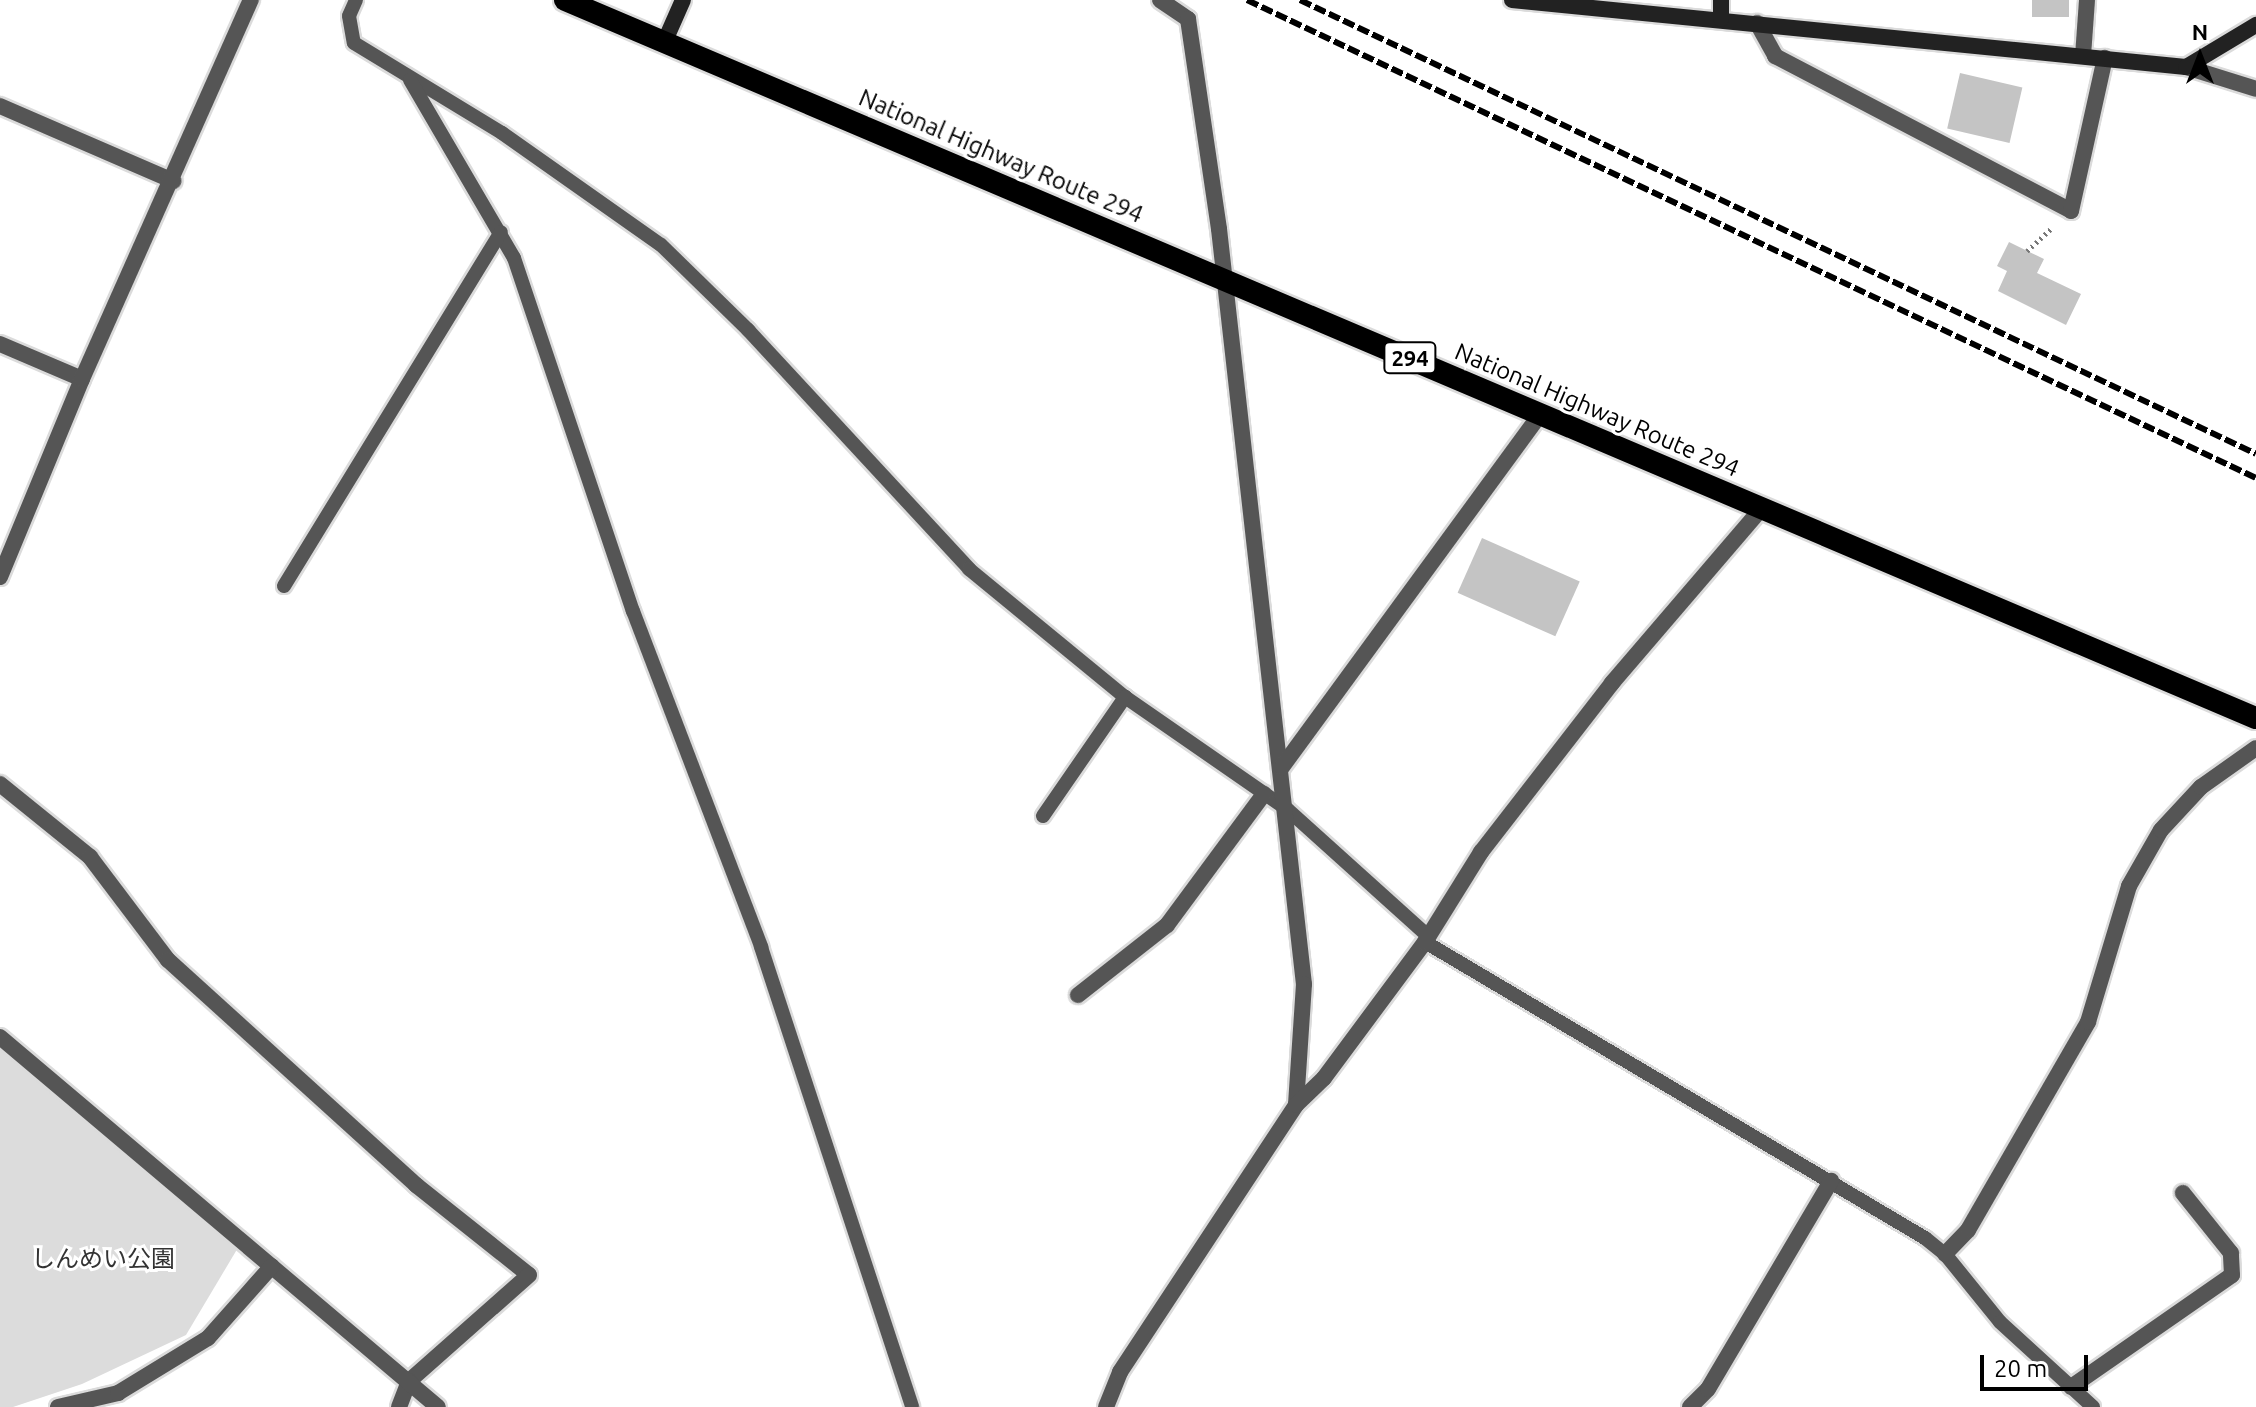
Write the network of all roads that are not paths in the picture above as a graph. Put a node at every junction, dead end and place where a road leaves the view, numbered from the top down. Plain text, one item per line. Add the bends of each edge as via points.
1 (251, 0) edge
2 (356, 0) edge
3 (565, 0) edge
4 (683, 0) edge
5 (1160, 0) edge
6 (1512, 0) edge
7 (1721, 0) edge
8 (2087, 0) edge
9 (1721, 19) junction
10 (1757, 23) junction
11 (2256, 25) edge
12 (664, 43) junction
13 (2083, 56) junction
14 (2105, 58) junction
15 (2186, 67) junction
16 (408, 77) junction
17 (2256, 89) edge
18 (0, 106) edge
19 (173, 181) junction
20 (501, 232) junction
21 (1225, 278) junction
22 (0, 344) edge
23 (82, 379) junction
24 (1540, 414) junction
25 (1762, 508) junction
26 (0, 577) edge
27 (284, 586) dead end
28 (1125, 697) junction
29 (2256, 718) edge
30 (2256, 748) edge
31 (1282, 767) junction
32 (0, 784) edge
33 (1264, 794) junction
34 (1288, 810) junction
35 (1043, 816) dead end
36 (1426, 939) junction
37 (1078, 995) dead end
38 (0, 1037) edge
39 (1296, 1105) junction
40 (1831, 1181) junction
41 (2183, 1193) dead end
42 (1945, 1254) junction
43 (272, 1266) junction
44 (409, 1381) junction
45 (2071, 1387) junction
46 (58, 1407) edge
47 (399, 1407) edge
48 (438, 1407) edge
49 (912, 1407) edge
50 (1106, 1407) edge
51 (1690, 1407) edge
52 (2093, 1407) edge

1 - 19 street
2 - 16 lane via 349,16 354,43
3 - 12 highway, National Highway Route 294 / 294
4 - 12 main road
5 - 21 street via 1188,19
6 - 9 main road
7 - 9 main road
8 - 13 street
9 - 10 main road
10 - 13 main road
10 - 14 street via 1775,56 2071,211
11 - 15 main road
12 - 21 highway, National Highway Route 294 / 294
13 - 14 main road
14 - 15 main road
15 - 17 street
16 - 20 lane
16 - 28 lane via 502,133 661,245 748,330 969,569
18 - 19 street
19 - 23 street
20 - 27 lane
20 - 49 lane via 633,611 761,947
21 - 24 highway, National Highway Route 294 / 294
21 - 31 street
22 - 23 street
23 - 26 street
24 - 25 highway, National Highway Route 294 / 294
24 - 31 street
25 - 29 highway, National Highway Route 294 / 294
25 - 36 street via 1612,683 1481,852
28 - 33 lane
28 - 35 lane
30 - 42 street via 2201,787 2161,830 2129,886 2088,1022 1968,1230
31 - 34 street
32 - 44 street via 90,857 168,960 416,1185 529,1275
33 - 34 lane
33 - 37 street via 1167,925
34 - 36 lane
34 - 39 street via 1304,984
36 - 39 street via 1324,1078
36 - 40 lane
38 - 43 street
39 - 50 street via 1120,1372
40 - 42 lane
40 - 51 street via 1708,1389
41 - 45 street via 2231,1253 2232,1275
42 - 45 lane via 2000,1322
43 - 44 street
43 - 46 street via 208,1338 118,1393
44 - 47 street
44 - 48 street
45 - 52 lane

